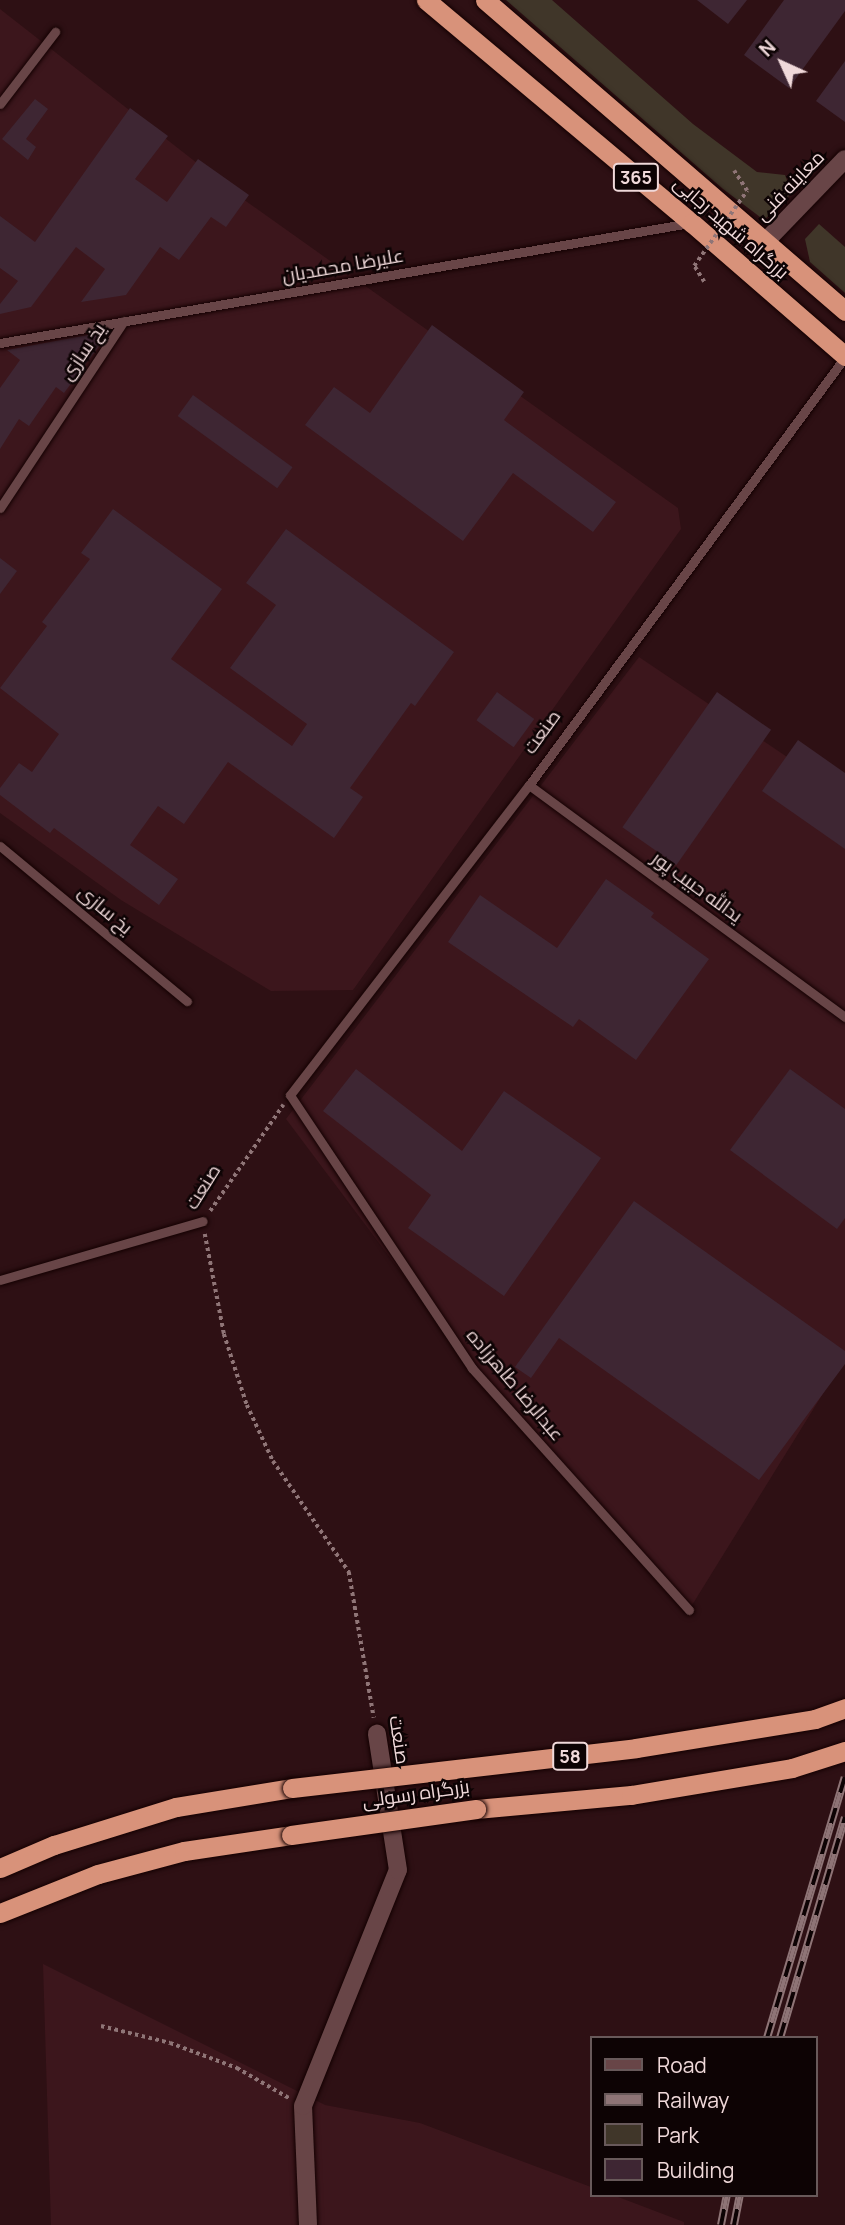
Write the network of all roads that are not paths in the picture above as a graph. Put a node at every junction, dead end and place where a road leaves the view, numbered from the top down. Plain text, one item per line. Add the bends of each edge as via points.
1 (426, 0) edge
2 (485, 0) edge
3 (55, 32) dead end
4 (0, 104) edge
5 (845, 159) edge
6 (692, 223) junction
7 (765, 242) junction
8 (845, 311) edge
9 (124, 321) junction
10 (0, 343) edge
11 (845, 357) edge
12 (0, 508) edge
13 (529, 785) junction
14 (0, 846) edge
15 (187, 1001) dead end
16 (845, 1017) edge
17 (290, 1095) joint
18 (203, 1222) road end
19 (0, 1280) edge
20 (689, 1610) dead end
21 (845, 1708) edge
22 (377, 1734) road end
23 (845, 1751) edge
24 (0, 1868) edge
25 (0, 1913) edge
26 (308, 2225) edge

1 - 6 highway, بزرگراه شهید رجایی / 365
2 - 7 highway, بزرگراه شهید رجایی / 365
3 - 4 lane
5 - 7 street, معاینه فنی
6 - 9 lane, علیرضا محمدیان
6 - 11 highway, بزرگراه شهید رجایی / 365
7 - 8 highway, بزرگراه شهید رجایی / 365
9 - 10 lane, علیرضا محمدیان
9 - 12 lane, یخ سازی
11 - 13 lane, صنعت
13 - 16 lane, یدالله حبیب پور
13 - 17 lane, صنعت
14 - 15 lane, یخ سازی
17 - 20 lane, عبدالرضا طاهرزاده via 472,1368
18 - 19 lane
21 - 24 highway, بزرگراه رسولی / 58, bridge via 815,1719 636,1748 292,1788 176,1807 54,1845
22 - 26 street, صنعت via 398,1870 303,2106
23 - 25 highway, بزرگراه رسولی / 58, bridge via 792,1768 631,1795 476,1809 184,1851 98,1874

